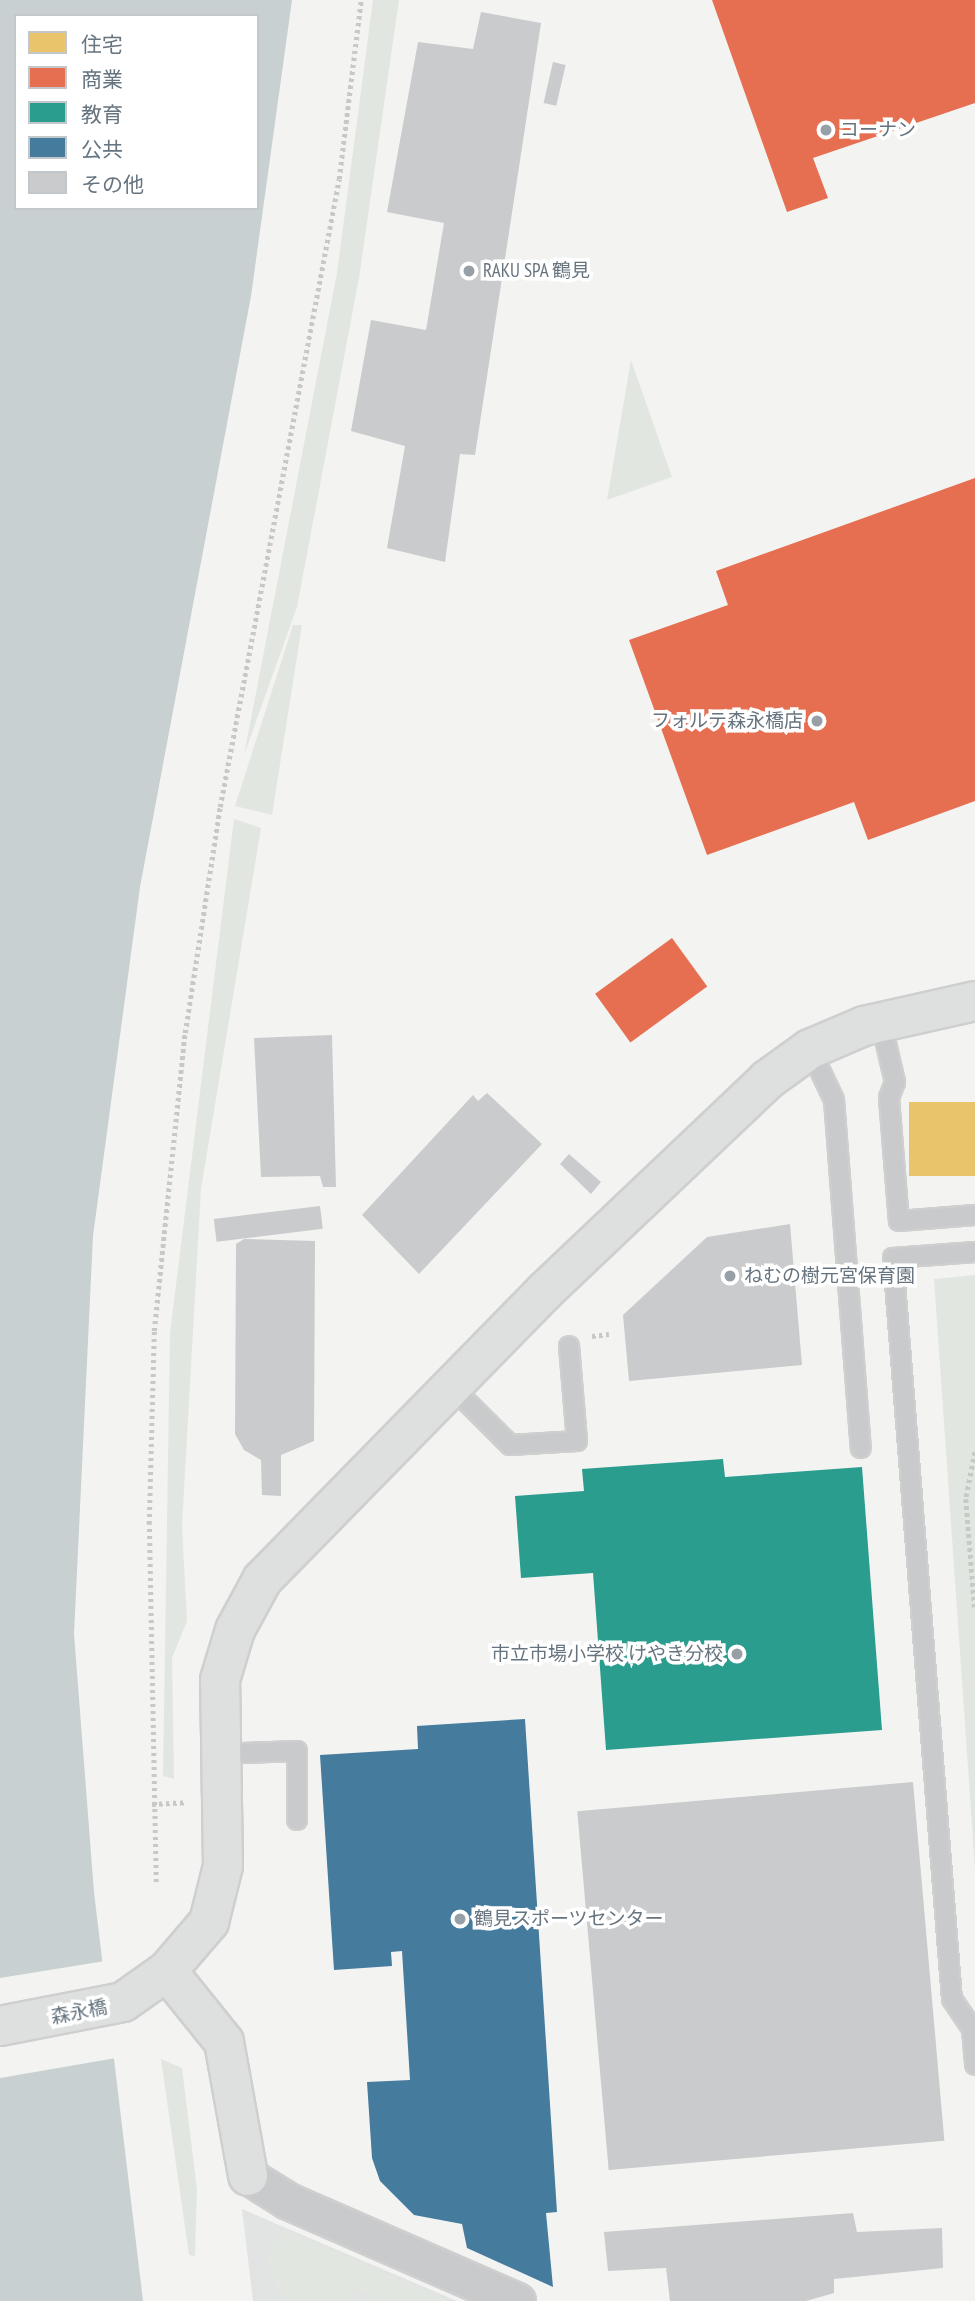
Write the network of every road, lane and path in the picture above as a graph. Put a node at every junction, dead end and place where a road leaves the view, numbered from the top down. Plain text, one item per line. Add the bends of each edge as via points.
1 (361, 0) edge
2 (975, 1001) edge
3 (881, 1022) junction
4 (810, 1049) junction
5 (975, 1215) edge
6 (975, 1252) edge
7 (569, 1346) dead end
8 (451, 1386) junction
9 (861, 1448) dead end
10 (975, 1452) edge
11 (975, 1610) edge
12 (217, 1754) junction
13 (186, 1802) dead end
14 (152, 1804) junction
15 (297, 1820) dead end
16 (156, 1882) dead end
17 (160, 1978) junction
18 (0, 2026) edge
19 (975, 2064) edge
20 (248, 2176) joint
21 (517, 2301) edge

1 - 14 path via 339,180 220,807 185,1033 154,1331
2 - 3 street, 森永橋
3 - 4 street, 森永橋
3 - 5 lane via 895,1082 889,1098 899,1221
4 - 8 street, 森永橋 via 724,1117
4 - 9 lane via 834,1100
6 - 19 lane via 893,1258 952,1999 972,2029
7 - 8 lane via 577,1441 510,1445
8 - 12 street, 森永橋 via 262,1580 235,1630 220,1680
10 - 11 path via 966,1499
12 - 15 lane via 297,1751
12 - 17 street, 森永橋 via 223,1866 217,1898 198,1941
13 - 14 path
14 - 16 path
17 - 18 street, 森永橋 via 104,2008
17 - 20 street via 224,2042
20 - 21 street via 288,2201

